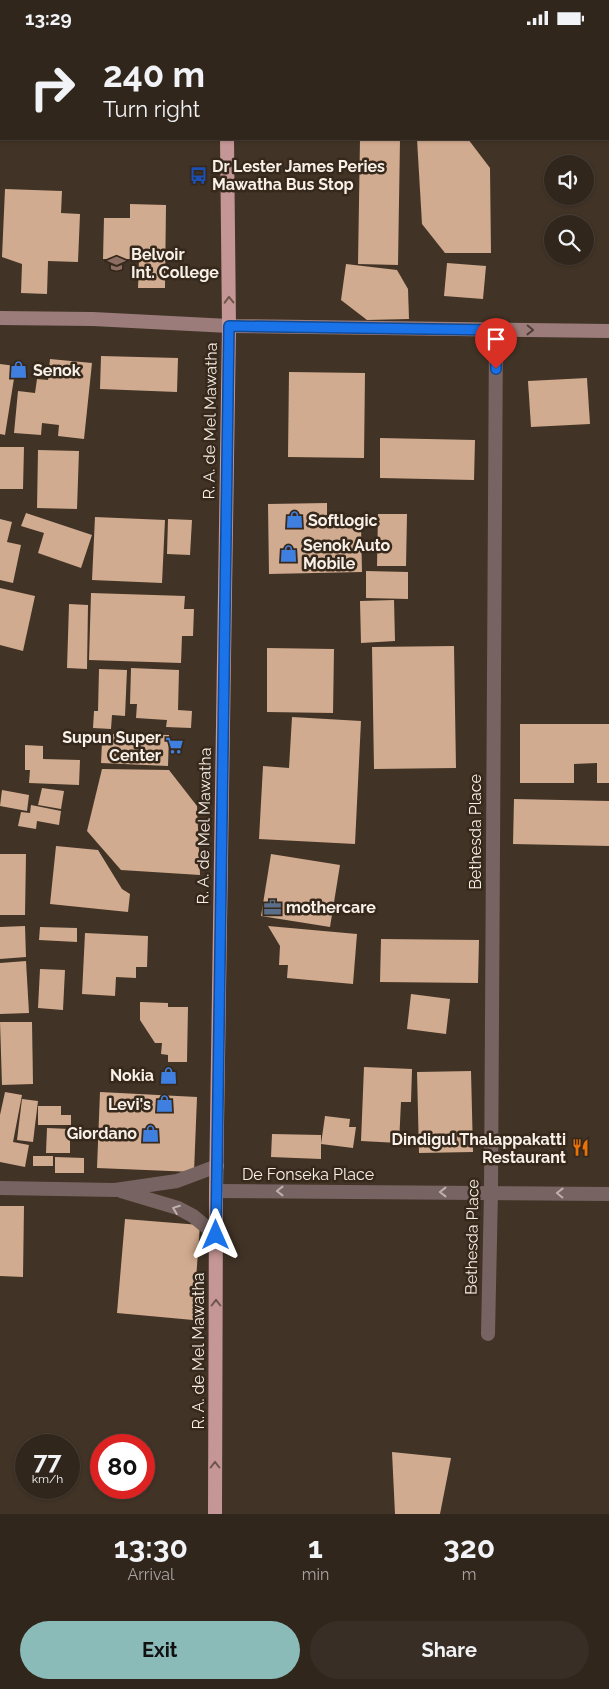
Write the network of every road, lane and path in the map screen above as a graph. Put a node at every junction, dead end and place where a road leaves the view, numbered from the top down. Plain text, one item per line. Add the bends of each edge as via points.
1 (227, 140) edge
2 (0, 318) edge
3 (229, 326) junction
4 (496, 330) junction
5 (609, 331) edge
6 (217, 1166) junction
7 (0, 1188) edge
8 (115, 1190) junction
9 (216, 1191) junction
10 (491, 1192) junction
11 (609, 1194) edge
12 (216, 1235) junction
13 (488, 1334) dead end
14 (214, 1514) edge

3 -> 1 highway, R. A. de Mel Mawatha
2 - 3 main road
3 - 4 main road
3 - 6 highway, R. A. de Mel Mawatha
4 -> 5 main road
4 - 10 street, Bethesda Place
6 - 8 street via 177,1181
6 - 9 highway, R. A. de Mel Mawatha
7 - 8 street
12 -> 8 street via 178,1208
10 -> 9 street, De Fonseka Place
9 - 12 highway, R. A. de Mel Mawatha
11 -> 10 street, De Fonseka Place
10 - 13 street, Bethesda Place
14 -> 12 highway, R. A. de Mel Mawatha

